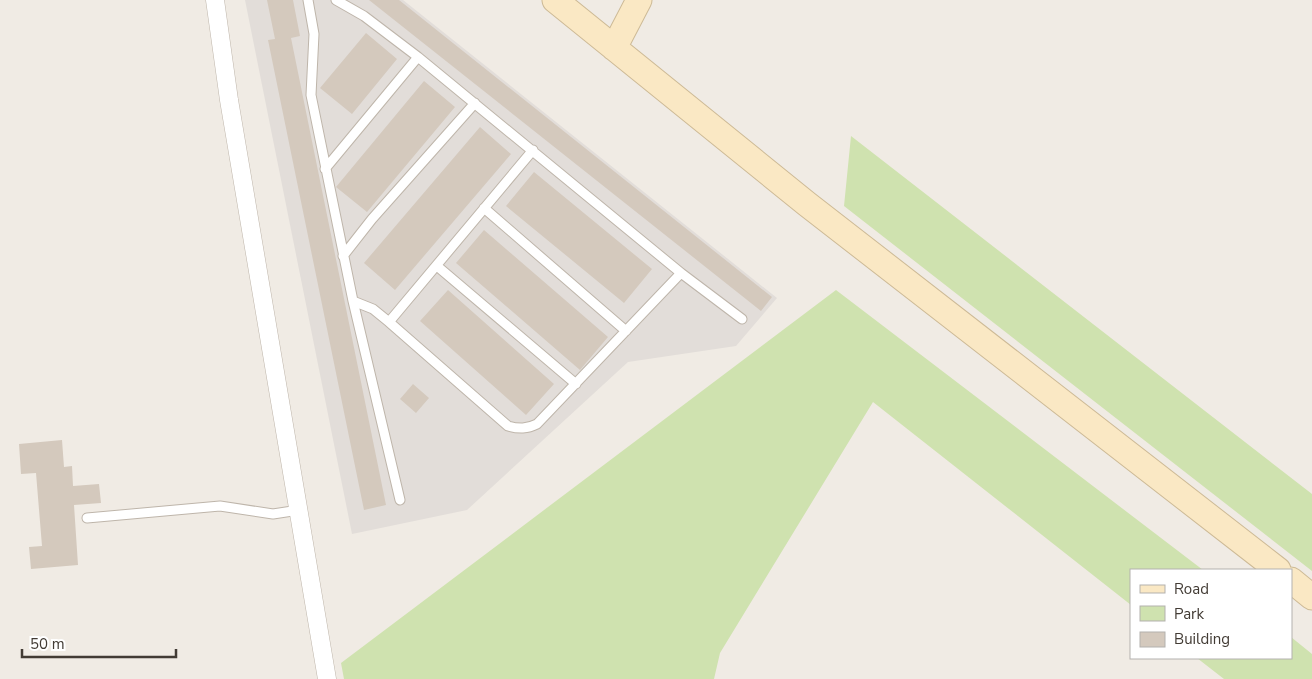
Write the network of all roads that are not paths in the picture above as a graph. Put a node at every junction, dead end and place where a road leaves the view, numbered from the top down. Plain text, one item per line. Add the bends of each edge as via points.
1 (215, 0) edge
2 (308, 0) edge
3 (336, 0) edge
4 (556, 0) edge
5 (639, 0) edge
6 (614, 48) junction
7 (418, 57) junction
8 (475, 103) junction
9 (533, 150) junction
10 (324, 169) junction
11 (484, 208) junction
12 (343, 256) junction
13 (437, 266) junction
14 (681, 273) junction
15 (353, 301) junction
16 (742, 320) dead end
17 (389, 322) junction
18 (626, 331) junction
19 (576, 384) junction
20 (400, 500) dead end
21 (299, 510) junction
22 (88, 518) dead end
23 (1277, 569) edge
24 (1292, 581) edge
25 (1312, 597) edge
26 (327, 679) edge

1 - 21 street
2 - 10 lane via 314,34 311,95
3 - 7 lane via 364,16
4 - 6 street
5 - 6 street
6 - 23 street via 807,204
7 - 8 lane
7 - 10 lane
8 - 9 lane
8 - 12 lane
9 - 11 lane
9 - 14 lane
10 - 12 lane
11 - 13 lane
11 - 18 lane
12 - 15 lane
13 - 17 lane
13 - 19 lane
14 - 16 lane
14 - 18 lane
15 - 17 lane via 373,309
15 - 20 lane
17 - 19 lane via 508,426 528,428 537,424
18 - 19 lane
21 - 22 lane via 274,514 220,506
21 - 26 street
24 - 25 street

